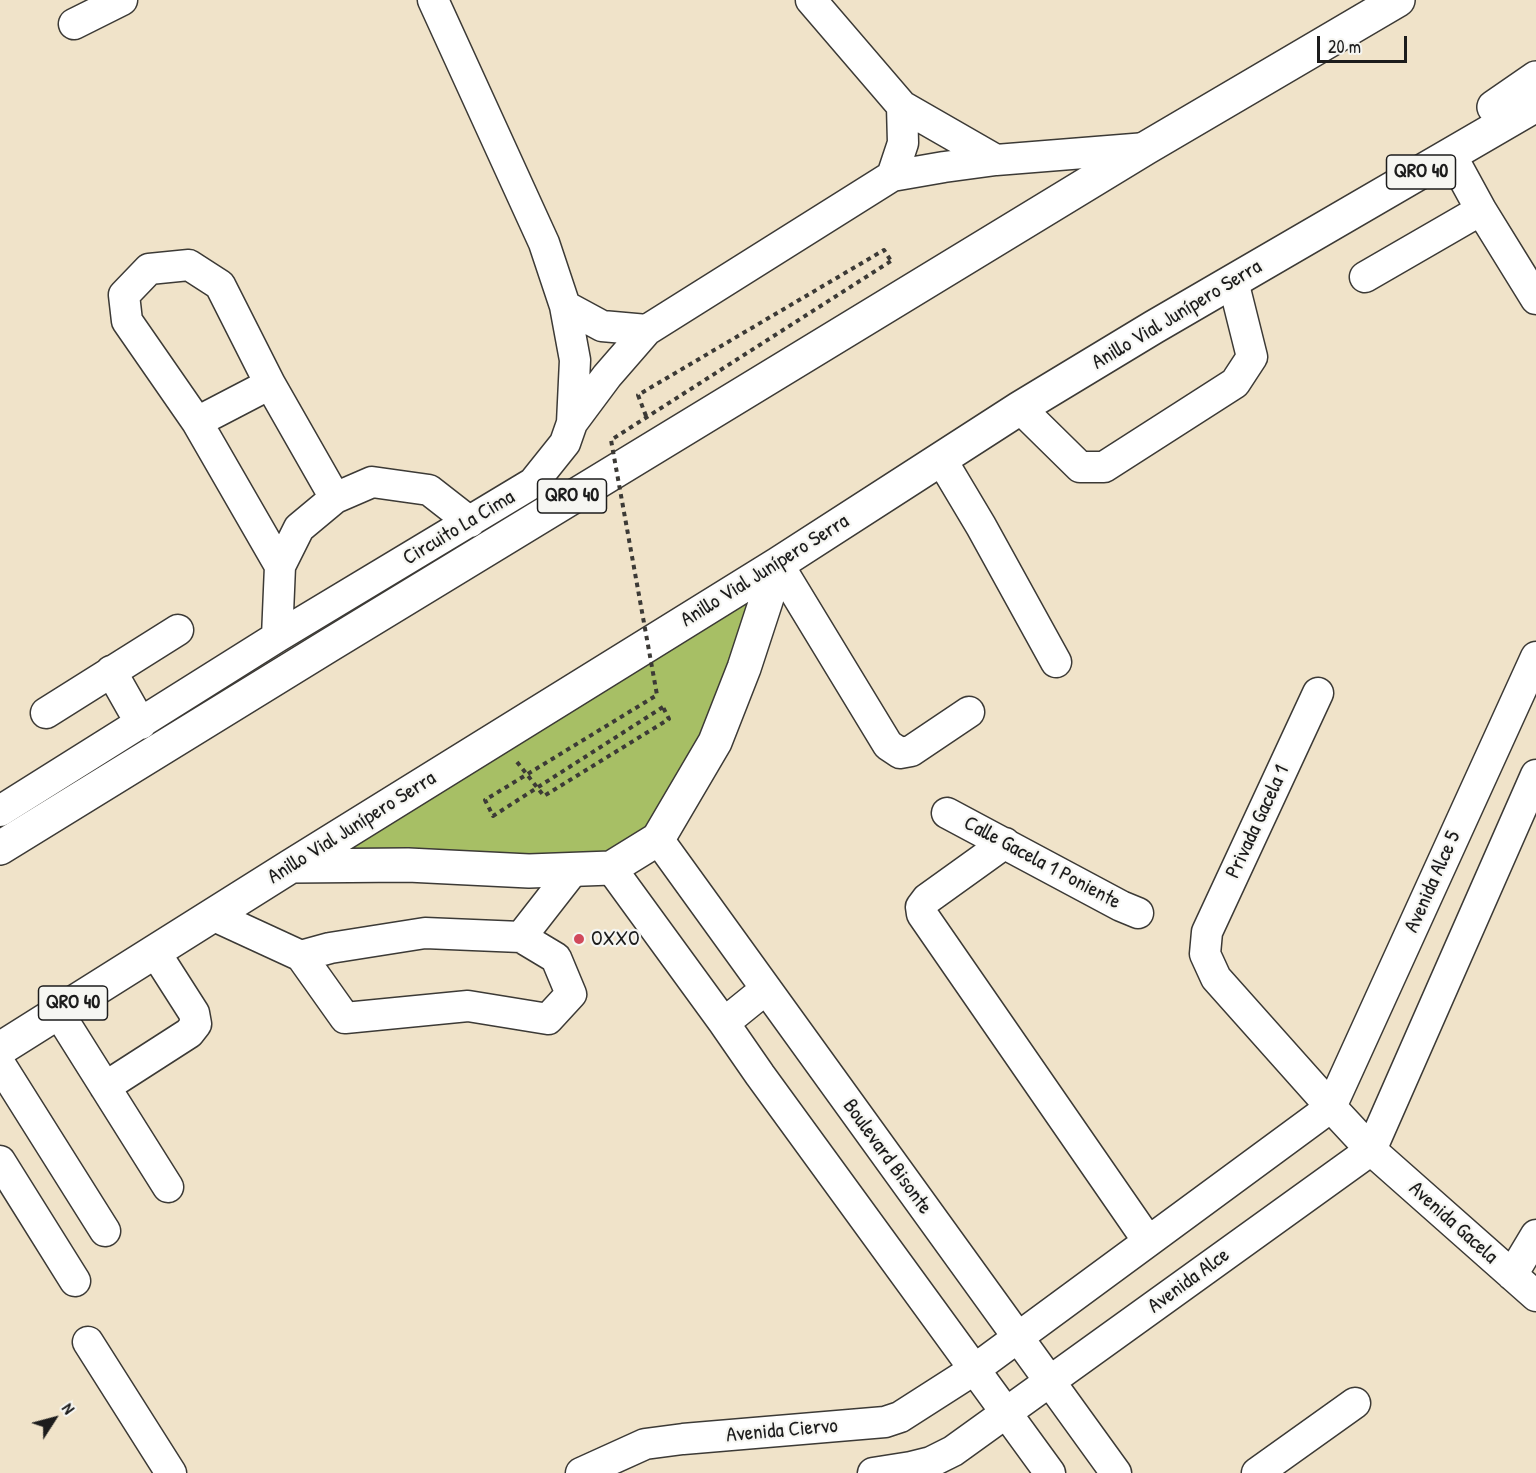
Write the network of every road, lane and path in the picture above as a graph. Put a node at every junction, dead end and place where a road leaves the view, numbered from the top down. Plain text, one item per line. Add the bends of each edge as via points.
1 (122, 0) edge
2 (433, 0) edge
3 (812, 0) edge
4 (1398, 0) edge
5 (1425, 0) edge
6 (74, 24) dead end
7 (1284, 67) junction
8 (1536, 78) edge
9 (1536, 105) edge
10 (902, 106) junction
11 (1146, 147) junction
12 (1451, 155) junction
13 (996, 160) junction
14 (892, 177) junction
15 (1481, 210) junction
16 (1305, 239) junction
17 (1365, 277) dead end
18 (1233, 281) junction
19 (1536, 299) edge
20 (565, 306) junction
21 (647, 330) junction
22 (270, 384) junction
23 (1020, 408) junction
24 (197, 422) junction
25 (572, 423) junction
26 (656, 445) junction
27 (941, 459) junction
28 (335, 498) junction
29 (470, 522) junction
30 (778, 564) junction
31 (280, 566) junction
32 (178, 630) dead end
33 (277, 637) junction
34 (1536, 657) edge
35 (1056, 662) dead end
36 (111, 671) junction
37 (1318, 693) dead end
38 (969, 712) dead end
39 (46, 713) dead end
40 (141, 724) junction
41 (498, 738) junction
42 (1490, 757) junction
43 (1535, 779) edge
44 (0, 811) edge
45 (947, 813) dead end
46 (658, 839) junction
47 (1005, 843) junction
48 (0, 848) edge
49 (291, 866) junction
50 (611, 868) junction
51 (574, 869) junction
52 (1138, 913) dead end
53 (212, 915) junction
54 (520, 937) junction
55 (155, 952) junction
56 (302, 956) junction
57 (766, 989) junction
58 (58, 1012) junction
59 (724, 1023) junction
60 (0, 1049) edge
61 (0, 1064) edge
62 (105, 1087) junction
63 (1331, 1107) junction
64 (1371, 1150) junction
65 (0, 1161) edge
66 (168, 1188) dead end
67 (105, 1231) dead end
68 (1536, 1234) edge
69 (1148, 1241) junction
70 (1512, 1275) junction
71 (75, 1281) dead end
72 (1536, 1296) edge
73 (1017, 1338) junction
74 (88, 1342) dead end
75 (975, 1369) junction
76 (1049, 1381) junction
77 (1355, 1404) dead end
78 (1006, 1412) junction
79 (171, 1473) edge
80 (580, 1473) edge
81 (873, 1473) edge
82 (1050, 1473) edge
83 (1116, 1473) edge
84 (1257, 1473) edge

1 - 6 street
2 - 20 street, Circuito La Cima via 544,243
3 - 10 street
4 - 7 highway, QRO 40
5 - 7 highway
7 - 11 highway, QRO 40
8 - 16 highway
9 - 12 highway, Anillo Vial Junípero Serra / QRO 40
10 - 13 street
10 - 14 street via 903,142
11 - 13 street
11 - 26 highway, QRO 40
12 - 15 street
12 - 16 highway, Anillo Vial Junípero Serra / QRO 40
13 - 14 street
14 - 21 street
15 - 17 street
15 - 19 street
16 - 18 highway, Anillo Vial Junípero Serra / QRO 40
18 - 23 highway, Anillo Vial Junípero Serra / QRO 40
18 - 23 street via 1252,357 1235,383 1104,467 1080,467
20 - 21 street via 602,326
20 - 25 street, Circuito La Cima via 575,360
21 - 25 street
22 - 24 street
22 - 24 street via 219,285 189,265 149,269 124,295 127,321
22 - 28 street
23 - 27 highway, Anillo Vial Junípero Serra / QRO 40
24 - 31 street
25 - 29 street, Circuito La Cima via 565,443 533,483
26 - 41 path, bridge via 638,395 884,250 891,261 611,440 657,695 485,800 493,816 663,707 669,719 544,796
26 - 48 highway, QRO 40
27 - 30 highway, Anillo Vial Junípero Serra / QRO 40
27 - 35 street
28 - 29 street via 372,483 429,490
28 - 31 street via 298,528
29 - 33 street, Circuito La Cima
30 - 38 street via 888,746 900,753 911,751
30 - 41 highway, Anillo Vial Junípero Serra / QRO 40
30 - 46 highway via 715,742
31 - 33 street
32 - 36 street
33 - 40 street, Circuito La Cima
34 - 42 street, Avenida Alce 5
36 - 39 street
36 - 40 street
37 - 63 street, Privada Gacela 1 via 1207,932 1205,954 1216,978
40 - 44 street, Circuito La Cima
41 - 49 highway, Anillo Vial Junípero Serra / QRO 40
42 - 43 street
42 - 63 street, Avenida Alce 5
43 - 64 street
45 - 47 street, Calle Gacela 1 Poniente
46 - 50 highway
46 - 57 street, Boulevard Bisonte
47 - 52 street, Calle Gacela 1 Poniente
47 - 69 street via 927,899 921,907 922,914
49 - 51 highway
49 - 53 highway, Anillo Vial Junípero Serra / QRO 40
50 - 51 highway
50 - 59 street
51 - 54 street
53 - 55 highway, Anillo Vial Junípero Serra / QRO 40
53 - 56 street
54 - 56 street via 425,933
54 - 56 street via 556,958 571,994 548,1019 468,1006 345,1018
55 - 58 highway, Anillo Vial Junípero Serra / QRO 40
55 - 62 street via 194,1013 196,1024 189,1033
57 - 59 street
57 - 73 street, Boulevard Bisonte
58 - 60 highway, Anillo Vial Junípero Serra / QRO 40
58 - 62 street
59 - 75 street
61 - 67 street
62 - 66 street
63 - 64 street, Avenida Gacela
63 - 69 street
64 - 70 street, Avenida Gacela
64 - 76 street, Avenida Alce
65 - 71 street
68 - 70 street
69 - 73 street
70 - 72 street, Avenida Gacela
73 - 75 street
73 - 76 street, Boulevard Bisonte
74 - 79 street
75 - 78 street
75 - 80 street, Avenida Ciervo via 917,1408 885,1422 645,1444
76 - 78 street, Avenida Alce
76 - 83 street, Boulevard Bisonte
77 - 84 street
78 - 81 street via 953,1451 931,1462
78 - 82 street

